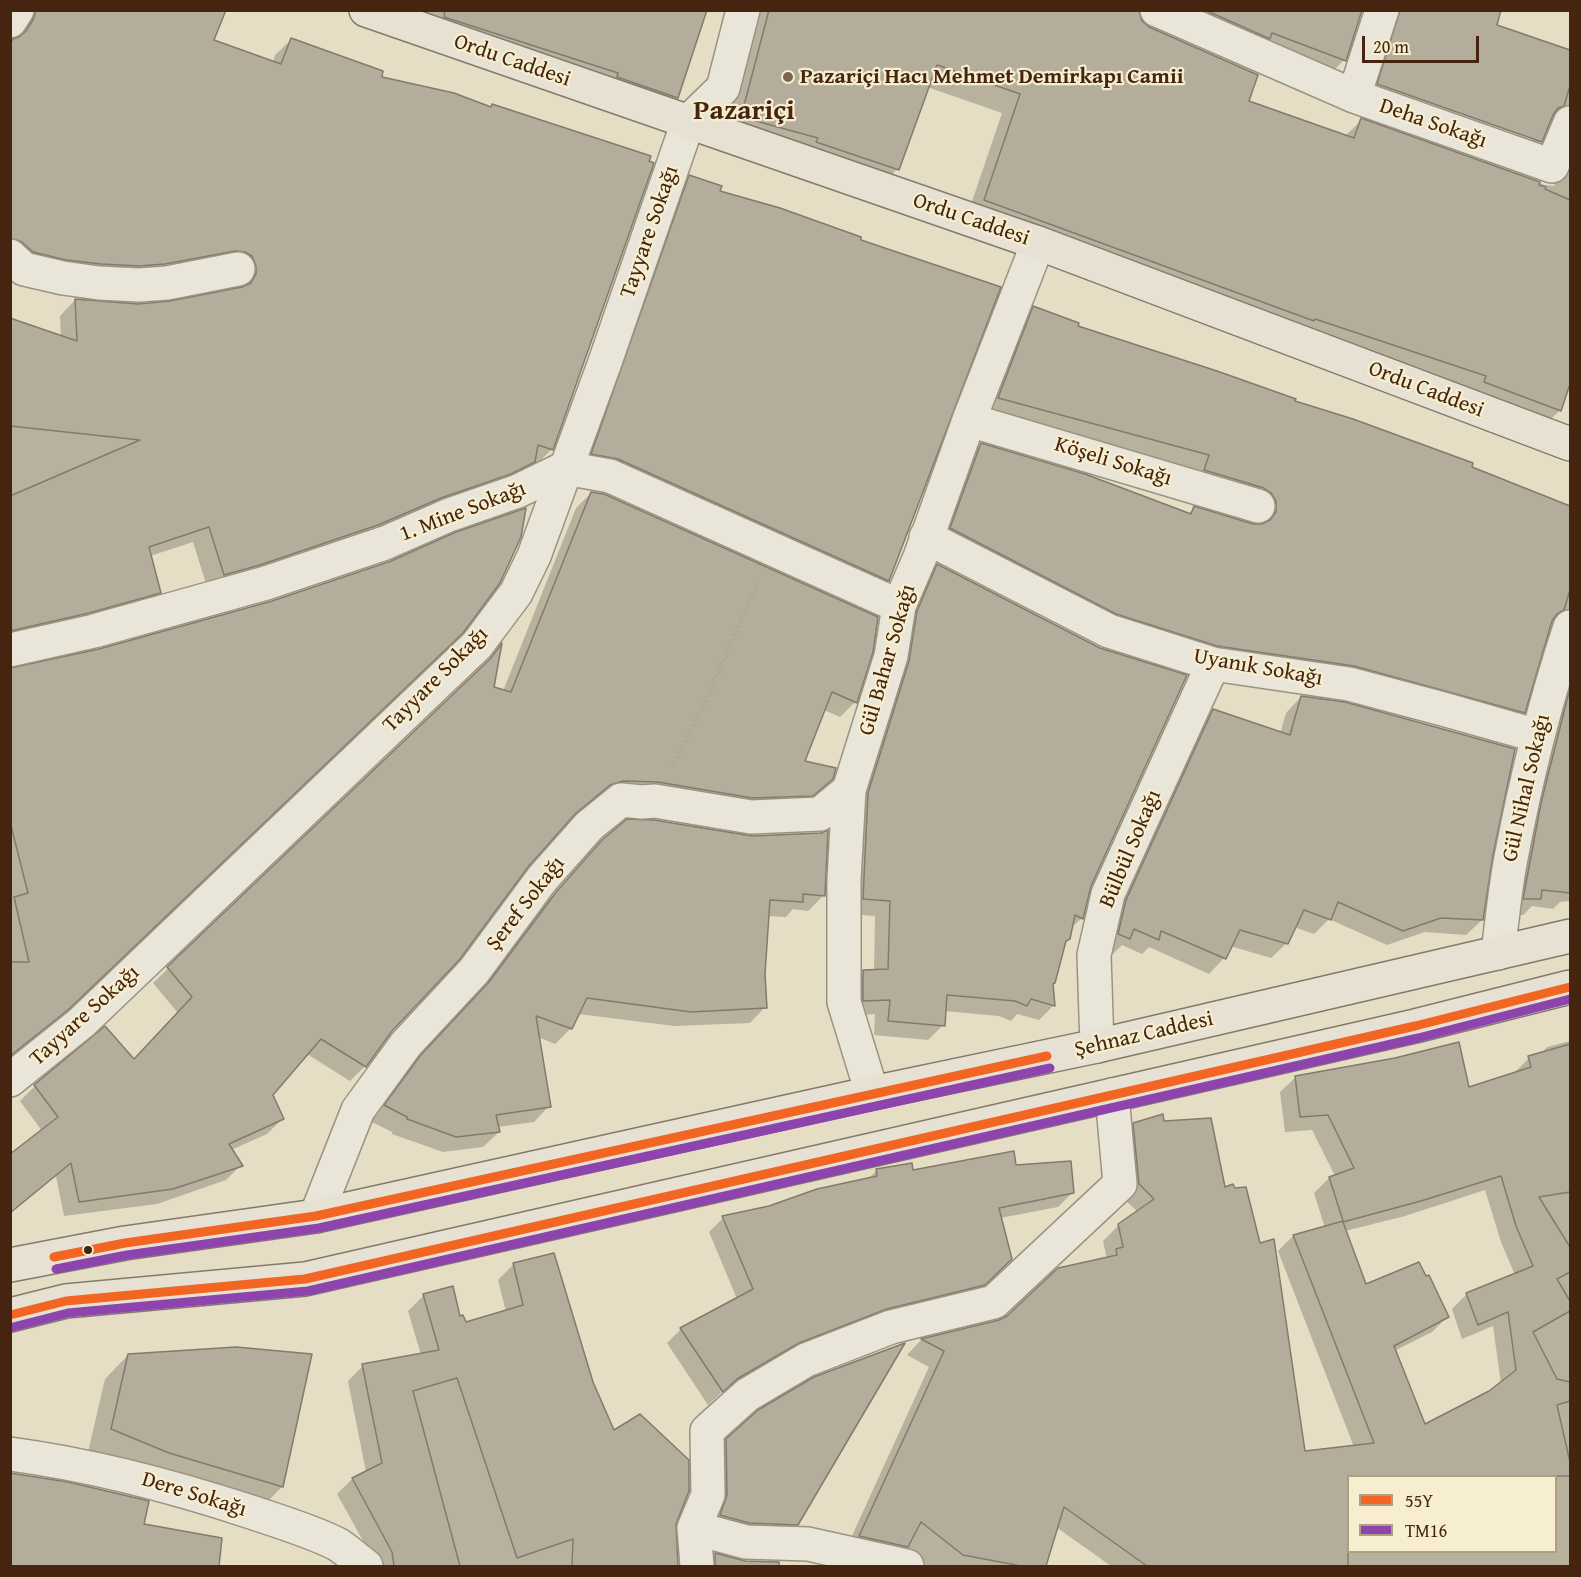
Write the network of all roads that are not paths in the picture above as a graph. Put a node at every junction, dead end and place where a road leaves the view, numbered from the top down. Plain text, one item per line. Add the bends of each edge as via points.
1 (17, 10) edge
2 (366, 10) edge
3 (743, 10) edge
4 (1382, 10) edge
5 (1171, 13) edge
6 (10, 21) edge
7 (1354, 96) junction
8 (688, 122) junction
9 (1570, 123) edge
10 (1038, 243) junction
11 (10, 256) edge
12 (238, 269) dead end
13 (969, 420) junction
14 (1570, 444) edge
15 (565, 468) junction
16 (1258, 506) dead end
17 (926, 537) junction
18 (899, 606) junction
19 (1570, 627) edge
20 (10, 650) edge
21 (1213, 664) junction
22 (1538, 736) junction
23 (849, 790) junction
24 (1570, 936) edge
25 (1498, 953) junction
26 (1570, 987) edge
27 (1097, 1046) junction
28 (10, 1080) edge
29 (872, 1093) junction
30 (1112, 1095) junction
31 (316, 1216) junction
32 (10, 1265) edge
33 (10, 1315) edge
34 (10, 1454) edge
35 (694, 1528) junction
36 (366, 1566) edge
37 (697, 1566) edge
38 (908, 1566) edge

1 - 6 street
2 - 8 main road, Ordu Caddesi
3 - 8 street via 723,88
4 - 7 street, Deha Sokağı
5 - 7 street
7 - 9 street, Deha Sokağı via 1552,166
8 - 10 main road, Ordu Caddesi
8 - 15 street, Tayyare Sokağı
10 - 13 street, Gül Bahar Sokağı
10 - 14 main road, Ordu Caddesi
11 - 12 street via 24,269 63,278 139,285
13 - 16 street, Köşeli Sokağı
13 - 17 street, Gül Bahar Sokağı
15 - 18 street via 610,476
15 - 20 street, 1. Mine Sokağı via 518,491 385,543 266,583
15 - 28 street, Tayyare Sokağı via 534,556 516,593 477,645 81,1023
17 - 18 street, Gül Bahar Sokağı
17 - 21 street, Uyanık Sokağı via 1109,631
18 - 23 street, Gül Bahar Sokağı via 891,656
19 - 22 street, Gül Nihal Sokağı
21 - 22 street, Uyanık Sokağı via 1349,684
21 - 27 street, Bülbül Sokağı via 1108,894 1094,955
22 - 25 street, Gül Nihal Sokağı via 1510,860
23 - 29 street, Gül Bahar Sokağı via 844,1002
23 - 31 street, Şeref Sokağı via 820,814 751,817 655,801 621,800 589,826 542,879 474,971 406,1044 358,1110
24 - 25 main road, Şehnaz Caddesi
25 - 27 main road, Şehnaz Caddesi
26 - 30 main road
27 - 29 main road, Şehnaz Caddesi
29 - 31 main road, Şehnaz Caddesi
30 - 33 main road via 305,1279 66,1301
30 - 35 street via 1120,1184 994,1302 891,1327 806,1360 747,1395 707,1431 708,1495
31 - 32 main road, Şehnaz Caddesi via 125,1243
34 - 36 street, Dere Sokağı via 129,1475 220,1502 337,1545
35 - 37 street
35 - 38 street via 746,1542 808,1544

